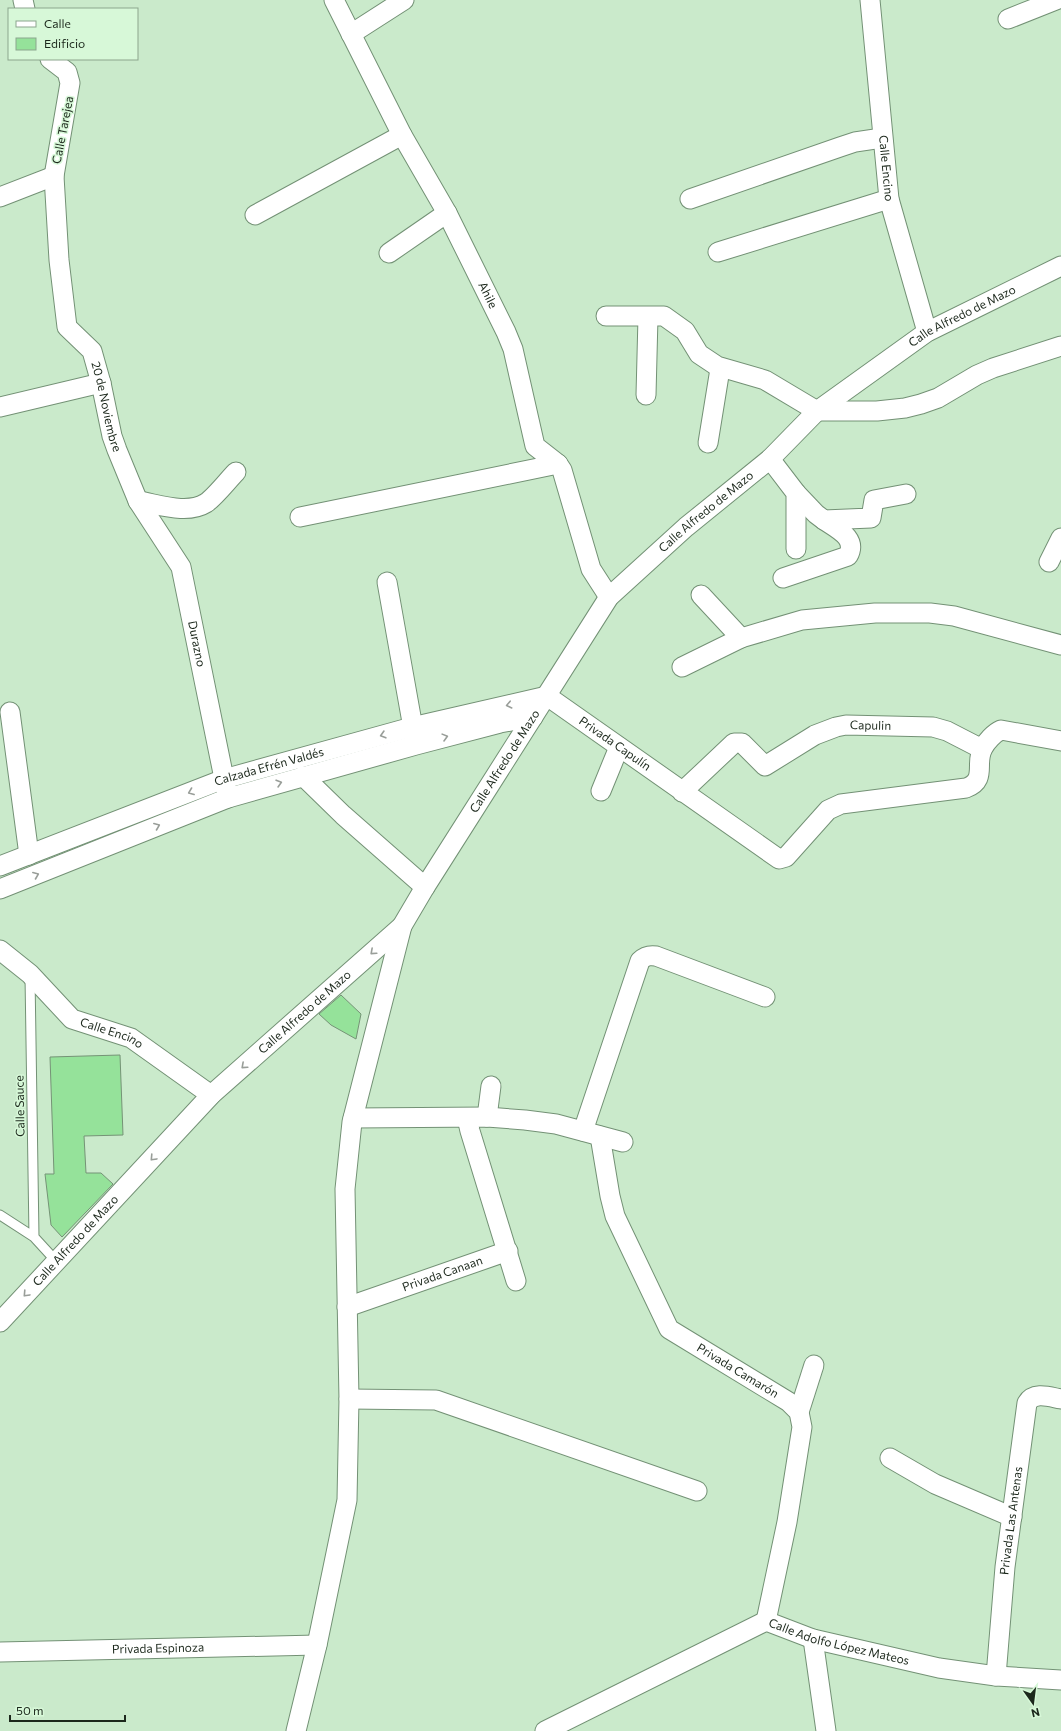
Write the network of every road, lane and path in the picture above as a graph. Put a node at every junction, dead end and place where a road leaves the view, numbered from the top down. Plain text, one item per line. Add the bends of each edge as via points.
1 (334, 0) edge
2 (404, 0) edge
3 (870, 0) edge
4 (1056, 0) edge
5 (1008, 19) dead end
6 (351, 34) junction
7 (51, 60) edge
8 (402, 135) junction
9 (882, 138) junction
10 (54, 176) junction
11 (0, 198) edge
12 (690, 199) dead end
13 (889, 199) junction
14 (447, 212) junction
15 (255, 215) dead end
16 (718, 252) dead end
17 (389, 253) dead end
18 (1061, 266) edge
19 (606, 316) dead end
20 (648, 317) junction
21 (927, 332) junction
22 (1061, 346) edge
23 (720, 369) junction
24 (100, 383) junction
25 (646, 395) dead end
26 (0, 407) edge
27 (818, 411) junction
28 (708, 443) dead end
29 (770, 459) junction
30 (558, 464) junction
31 (236, 472) dead end
32 (796, 493) junction
33 (906, 494) dead end
34 (138, 501) junction
35 (300, 517) dead end
36 (824, 520) junction
37 (1061, 538) edge
38 (796, 548) dead end
39 (1049, 562) dead end
40 (783, 578) dead end
41 (386, 582) dead end
42 (701, 596) dead end
43 (609, 597) junction
44 (741, 638) junction
45 (1061, 645) edge
46 (682, 666) dead end
47 (547, 696) junction
48 (10, 712) dead end
49 (533, 717) junction
50 (412, 726) junction
51 (1061, 741) edge
52 (416, 745) junction
53 (619, 747) junction
54 (982, 748) junction
55 (303, 776) junction
56 (224, 779) junction
57 (601, 791) dead end
58 (682, 792) junction
59 (228, 798) junction
60 (73, 837) junction
61 (29, 855) junction
62 (82, 857) junction
63 (0, 866) edge
64 (424, 887) junction
65 (0, 889) edge
66 (402, 926) junction
67 (0, 950) edge
68 (30, 974) junction
69 (765, 997) dead end
70 (491, 1086) dead end
71 (211, 1095) junction
72 (487, 1117) junction
73 (353, 1118) junction
74 (467, 1118) junction
75 (592, 1133) junction
76 (623, 1142) dead end
77 (0, 1215) edge
78 (34, 1237) junction
79 (508, 1251) junction
80 (56, 1261) junction
81 (516, 1281) dead end
82 (347, 1307) junction
83 (0, 1322) edge
84 (814, 1365) dead end
85 (349, 1399) junction
86 (1061, 1399) edge
87 (799, 1412) junction
88 (890, 1458) dead end
89 (697, 1491) dead end
90 (1012, 1517) junction
91 (766, 1621) junction
92 (813, 1639) junction
93 (317, 1645) junction
94 (0, 1652) edge
95 (996, 1676) junction
96 (1061, 1680) edge
97 (296, 1731) edge
98 (545, 1731) edge
99 (826, 1731) edge

1 - 6 street, Ahile
2 - 6 street
3 - 9 street, Calle Encino
4 - 5 street
6 - 8 street, Ahile
7 - 10 street, Calle Tarejea via 67,72 70,83
8 - 14 street, Ahile
8 - 15 street
9 - 12 street via 855,142
9 - 13 street, Calle Encino
10 - 11 street, Calle Tarejea
10 - 24 street, 20 de Noviembre via 59,260 67,327 91,350
13 - 16 street
13 - 21 street, Calle Encino
14 - 17 street
14 - 30 street, Ahile via 510,340 535,446
18 - 21 street, Calle Alfredo de Mazo
19 - 20 street
20 - 23 street via 664,316 682,329 700,355
20 - 25 street
21 - 27 street, Calle Alfredo de Mazo
22 - 27 street via 993,368 922,404 877,411
23 - 27 street via 765,380
23 - 28 street
24 - 26 street
24 - 34 street, 20 de Noviembre via 112,436
27 - 29 street, Calle Alfredo de Mazo
29 - 32 street
29 - 43 street, Calle Alfredo de Mazo via 686,527
30 - 35 street
30 - 43 street, Ahile via 562,470 591,569
31 - 34 street via 206,503 195,508
32 - 36 street
32 - 38 street
33 - 36 street via 874,500 871,518
34 - 56 street, Durazno via 181,567
36 - 40 street via 850,540 852,548 848,556
37 - 39 street
41 - 50 street
42 - 44 street
43 - 47 street, Calle Alfredo de Mazo
44 - 45 street via 810,618 903,612 954,616
44 - 46 street
47 - 49 street, Calle Alfredo de Mazo
47 -> 50 street, Calzada Efrén Valdés
47 - 53 street, Privada Capulín
48 - 61 street
52 -> 49 street, Calzada Efrén Valdés
49 - 64 street, Calle Alfredo de Mazo
50 - 52 street
50 -> 56 street, Calzada Efrén Valdés
51 - 54 street via 1001,730
52 - 55 street, Calzada Efrén Valdés
53 - 57 street
53 - 58 street, Privada Capulín
54 - 58 street, Capulin via 933,727 846,725 826,730 810,738 765,766 742,743 736,742
54 - 58 street, Privada Capulín via 978,778 974,785 834,806 786,857 781,859 776,859
59 -> 55 street, Calzada Efrén Valdés
55 - 64 street
56 - 59 street, Durazno
56 -> 60 street, Calzada Efrén Valdés
62 -> 59 street, Calzada Efrén Valdés
60 - 61 street, Calzada Efrén Valdés
60 - 62 street
61 - 63 street, Calzada Efrén Valdés
65 -> 62 street, Calzada Efrén Valdés
64 - 66 street, Calle Alfredo de Mazo
66 -> 71 street, Calle Alfredo de Mazo
66 - 73 street
67 - 68 street, Calle Encino
68 - 71 street, Calle Encino via 72,1020 131,1038
68 - 78 lane, Calle Sauce
69 - 75 street via 656,956 643,958 640,961
70 - 72 street
71 -> 80 street, Calle Alfredo de Mazo
72 - 74 street
72 - 75 street via 556,1124
73 - 74 street
73 - 82 street via 345,1189
74 - 79 street
75 - 76 street
75 - 87 street, Privada Camarón via 615,1216 669,1329 789,1402
77 - 78 lane
78 - 80 lane
79 - 81 street
79 - 82 street, Privada Canaan
80 -> 83 street, Calle Alfredo de Mazo
82 - 85 street
84 - 87 street
85 - 89 street via 436,1400
85 - 93 street via 347,1500
86 - 90 street, Privada Las Antenas via 1039,1396 1032,1397 1027,1403
87 - 91 street via 802,1427 787,1522
88 - 90 street via 935,1484
90 - 95 street, Privada Las Antenas
91 - 92 street, Calle Adolfo López Mateos
91 - 98 street, Calle Adolfo López Mateos
92 - 95 street, Calle Adolfo López Mateos via 939,1668
92 - 99 street
93 - 94 street, Privada Espinoza
93 - 97 street
95 - 96 street, Calle Adolfo López Mateos

